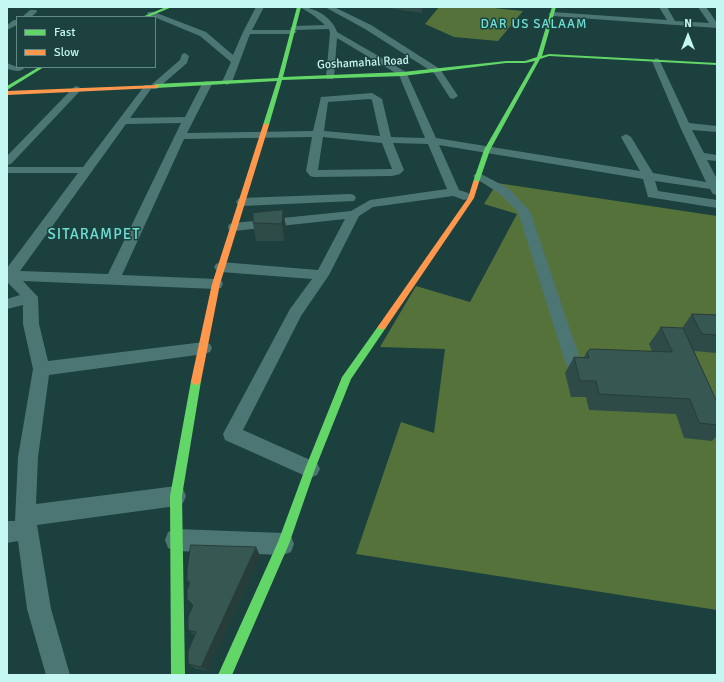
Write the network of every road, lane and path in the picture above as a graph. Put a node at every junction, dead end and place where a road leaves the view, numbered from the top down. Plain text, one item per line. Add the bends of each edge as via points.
1 (166, 7) edge
2 (169, 7) edge
3 (260, 7) edge
4 (299, 7) edge
5 (304, 7) edge
6 (329, 7) edge
7 (663, 7) edge
8 (702, 7) edge
9 (553, 11) edge
10 (33, 12) dead end
11 (147, 15) edge
12 (27, 16) edge
13 (156, 18) edge
14 (16, 23) edge
15 (673, 23) junction
16 (716, 26) edge
17 (7, 28) edge
18 (293, 30) junction
19 (333, 30) junction
20 (247, 32) junction
21 (185, 56) dead end
22 (539, 57) junction
23 (236, 62) junction
24 (656, 62) junction
25 (515, 64) junction
26 (716, 64) edge
27 (7, 66) edge
28 (20, 68) edge
29 (40, 68) edge
30 (487, 68) junction
31 (441, 71) junction
32 (403, 74) junction
33 (529, 75) junction
34 (330, 77) junction
35 (280, 79) junction
36 (227, 82) junction
37 (208, 84) junction
38 (151, 87) junction
39 (7, 88) edge
40 (77, 89) junction
41 (7, 93) edge
42 (453, 96) dead end
43 (188, 120) junction
44 (122, 121) junction
45 (685, 126) junction
46 (717, 129) edge
47 (263, 134) junction
48 (318, 134) junction
49 (180, 136) junction
50 (626, 137) dead end
51 (386, 140) junction
52 (432, 141) junction
53 (488, 150) junction
54 (700, 156) junction
55 (717, 158) edge
56 (7, 162) edge
57 (7, 170) edge
58 (86, 170) junction
59 (350, 174) junction
60 (479, 176) junction
61 (649, 177) junction
62 (716, 188) edge
63 (454, 192) junction
64 (350, 198) junction
65 (471, 198) junction
66 (242, 202) junction
67 (370, 204) junction
68 (717, 204) edge
69 (354, 214) junction
70 (234, 227) junction
71 (221, 267) junction
72 (8, 275) edge
73 (322, 275) junction
74 (114, 279) junction
75 (216, 284) junction
76 (31, 297) junction
77 (7, 304) edge
78 (204, 348) junction
79 (574, 362) edge
80 (41, 370) junction
81 (310, 469) junction
82 (176, 496) junction
83 (20, 526) edge
84 (176, 540) junction
85 (283, 544) junction
86 (58, 675) edge
87 (178, 675) edge
88 (225, 675) edge

1 - 2 street
2 - 11 street
3 - 20 street
4 - 18 street
5 - 19 street via 316,13
6 - 31 street
7 - 15 street
8 - 16 street
9 - 15 street via 648,18
9 - 22 street
10 - 12 street
13 - 23 street via 203,34
14 - 17 street
15 - 16 street
18 - 19 street
18 - 20 street
18 - 35 street
19 - 32 street
19 - 34 street
20 - 23 street
21 - 38 street via 184,61
22 - 24 street, Goshamahal Road via 549,55
22 - 25 street, Goshamahal Road
22 - 33 street
23 - 36 street
24 - 26 street, Goshamahal Road
24 - 45 street
25 - 30 street
25 - 31 street, Goshamahal Road via 506,62
27 - 28 street
29 - 39 street
30 - 31 street
30 - 33 street via 518,70
31 - 32 street, Goshamahal Road
31 - 42 street
32 - 34 street, Goshamahal Road
32 - 52 street
33 - 53 street
34 - 35 street, Goshamahal Road
35 - 36 street, Goshamahal Road
35 - 47 street
36 - 37 street, Goshamahal Road
37 - 38 street, Goshamahal Road
37 - 43 street
38 - 40 street, Goshamahal Road
38 - 44 street
40 - 41 street, Goshamahal Road
40 - 56 street
43 - 44 street
43 - 49 street
44 - 58 street
45 - 46 street
45 - 54 street
47 - 48 street
47 - 49 street
47 - 66 street
48 - 51 street
48 - 51 street via 324,99 372,96 377,99
48 - 59 street via 312,171 314,174
49 - 74 street
50 - 61 street
51 - 52 street
51 - 59 street via 398,170 396,172
52 - 53 street
52 - 63 street
53 - 60 street
53 - 61 street
54 - 55 street
54 - 62 street
57 - 58 street
58 - 72 street
59 - 64 street
60 - 65 street
60 - 79 street via 511,196 524,211
61 - 62 street
61 - 68 street via 652,194
63 - 65 street
63 - 67 street
64 - 66 street
64 - 67 street
65 - 81 street via 347,378
66 - 70 street
67 - 69 street
69 - 70 street
69 - 73 street
70 - 71 street
71 - 73 street
71 - 75 street
72 - 74 street
72 - 76 street
73 - 81 street via 295,313 232,434
74 - 75 street
75 - 78 street
76 - 77 street
76 - 80 street via 31,324
78 - 80 street
78 - 82 street via 186,432
80 - 83 street
81 - 85 street
82 - 83 street
82 - 84 street
83 - 86 street via 39,609
84 - 85 street
84 - 87 street
85 - 88 street

